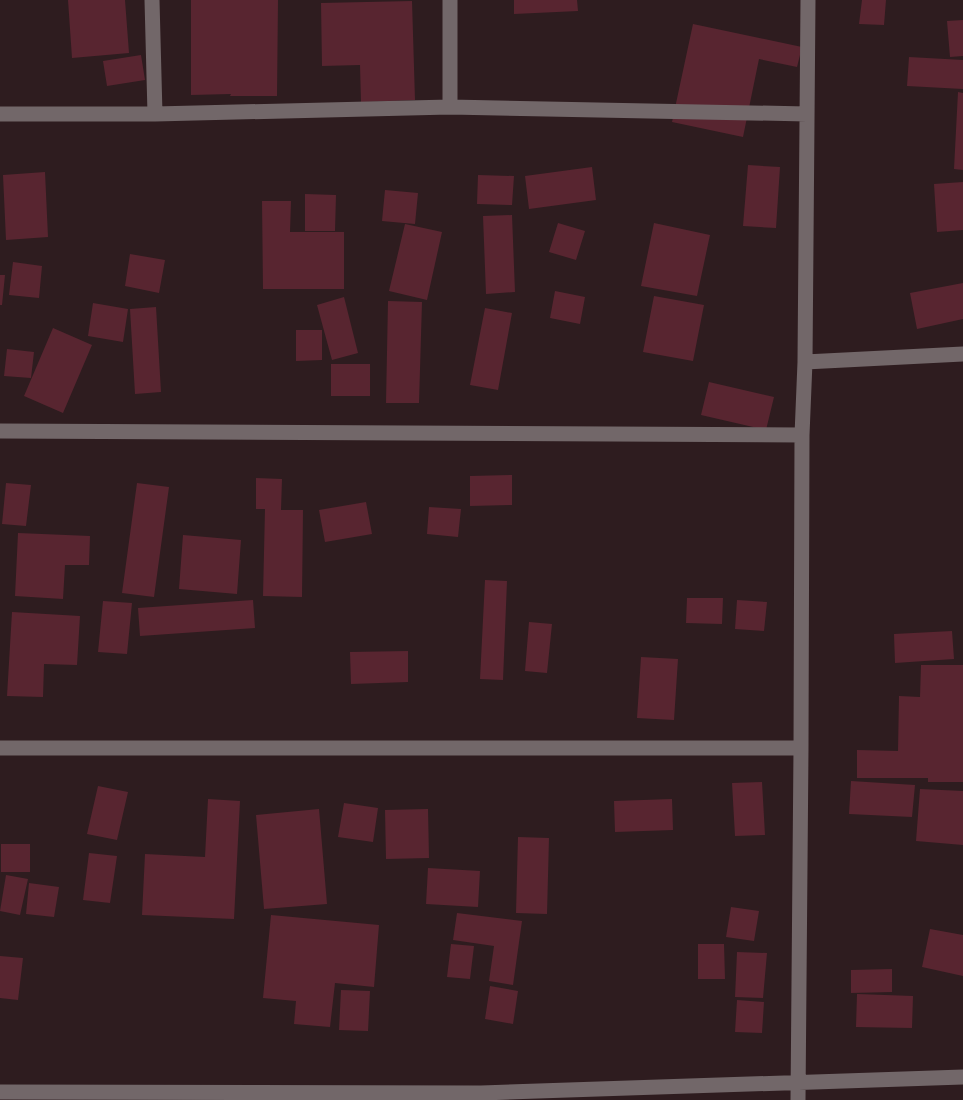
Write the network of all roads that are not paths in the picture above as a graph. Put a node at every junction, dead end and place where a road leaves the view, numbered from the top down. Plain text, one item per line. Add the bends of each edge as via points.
1 (152, 0) edge
2 (450, 0) edge
3 (808, 0) edge
4 (450, 107) junction
5 (0, 114) edge
6 (155, 114) junction
7 (807, 114) junction
8 (963, 354) edge
9 (805, 362) junction
10 (0, 430) edge
11 (802, 435) junction
12 (0, 748) edge
13 (801, 748) junction
14 (963, 1077) edge
15 (797, 1082) junction
16 (0, 1092) edge
17 (481, 1097) edge
18 (798, 1100) edge

1 - 6 street
2 - 4 street
3 - 7 street
4 - 6 street
4 - 7 street
5 - 6 street
7 - 9 street
8 - 9 street
9 - 11 street
10 - 11 street
11 - 13 street
12 - 13 street
13 - 15 street
14 - 15 street
15 - 17 street
15 - 18 street
16 - 17 street

